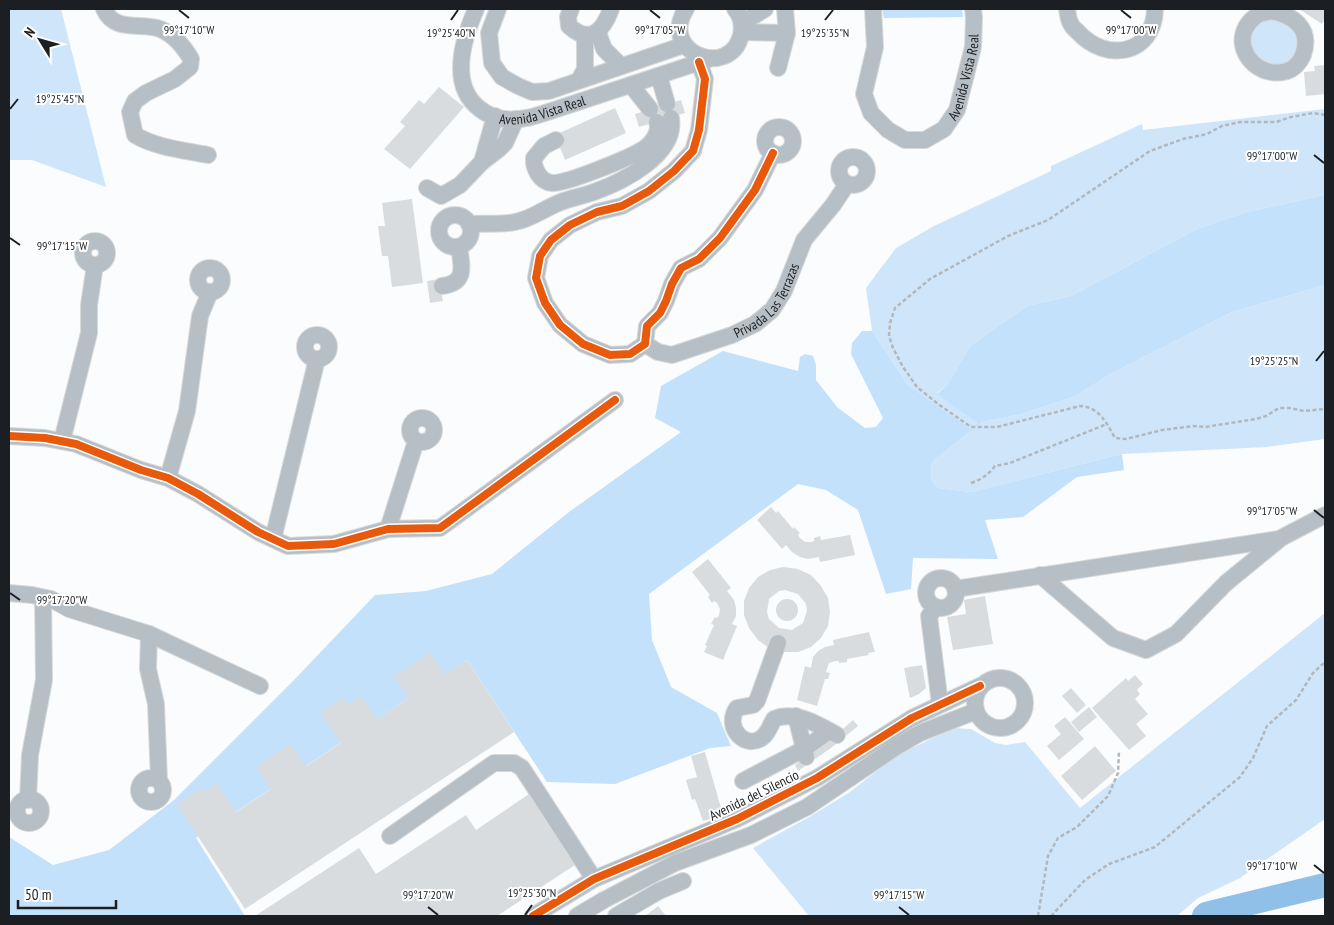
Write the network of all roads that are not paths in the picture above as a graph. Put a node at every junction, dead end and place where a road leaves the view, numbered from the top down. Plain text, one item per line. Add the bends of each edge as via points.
1 (104, 9) edge
2 (476, 9) edge
3 (498, 9) edge
4 (570, 9) edge
5 (611, 9) edge
6 (686, 9) edge
7 (766, 9) edge
8 (785, 9) edge
9 (874, 9) edge
10 (973, 9) edge
11 (1066, 9) edge
12 (1155, 9) edge
13 (739, 21) edge
14 (787, 33) junction
15 (590, 35) junction
16 (684, 45) junction
17 (698, 62) junction
18 (621, 66) junction
19 (778, 68) dead end
20 (659, 76) junction
21 (579, 80) junction
22 (631, 85) junction
23 (660, 110) junction
24 (495, 116) junction
25 (516, 119) junction
26 (489, 135) junction
27 (556, 140) dead end
28 (505, 143) junction
29 (773, 153) dead end
30 (208, 155) dead end
31 (647, 155) junction
32 (482, 162) junction
33 (616, 162) junction
34 (628, 178) junction
35 (847, 184) dead end
36 (427, 188) dead end
37 (469, 224) junction
38 (459, 247) junction
39 (94, 265) dead end
40 (442, 286) dead end
41 (210, 292) dead end
42 (645, 344) junction
43 (317, 359) dead end
44 (615, 400) dead end
45 (9, 436) edge
46 (62, 441) junction
47 (416, 441) dead end
48 (168, 478) junction
49 (1325, 515) edge
50 (388, 529) junction
51 (1281, 538) junction
52 (273, 539) junction
53 (1040, 575) junction
54 (955, 589) junction
55 (9, 593) edge
56 (43, 598) junction
57 (936, 607) junction
58 (149, 634) junction
59 (778, 643) dead end
60 (260, 686) dead end
61 (980, 686) junction
62 (940, 704) junction
63 (976, 711) junction
64 (796, 716) junction
65 (836, 734) junction
66 (863, 748) junction
67 (806, 757) junction
68 (159, 781) dead end
69 (743, 781) dead end
70 (811, 781) junction
71 (28, 800) dead end
72 (390, 836) dead end
73 (594, 879) junction
74 (683, 881) dead end
75 (550, 912) edge
76 (533, 916) edge
77 (577, 916) edge
78 (616, 916) edge

1 - 30 street via 123,25 160,29 182,46 191,58 190,67 175,79 135,101 130,112 135,135 161,146
2 - 24 street, Avenida Vista Real via 465,39 462,79 472,103
3 - 21 street, Avenida Vista Real via 489,33 489,48 492,63 502,77 532,92 549,91
4 - 15 street via 569,26 576,33
5 - 15 street via 606,22
6 - 16 street via 679,25
7 - 13 street
8 - 14 street
9 - 10 street, Avenida Vista Real via 875,47 864,94 871,113 888,130 905,140 925,140 944,130 957,110 973,47
11 - 12 street via 1071,24 1086,41 1117,52 1132,49 1148,35
13 - 14 street
13 - 17 street, Avenida Vista Real via 739,41 727,54
14 - 19 street
15 - 18 street via 600,38 604,49
15 - 21 street
16 - 17 street via 699,57
16 - 18 street, Avenida Vista Real
17 - 20 street, Avenida Vista Real
17 - 42 street via 705,79 694,150 648,191 622,206 597,212 570,225 551,240 540,256 536,278 545,303 560,325 583,344 610,355 630,354
18 - 21 street, Avenida Vista Real
20 - 22 street, Avenida Vista Real
20 - 23 street
22 - 23 street
22 - 25 street, Avenida Vista Real
23 - 31 street via 656,136
24 - 25 street, Avenida Vista Real
24 - 26 street
25 - 28 street
26 - 28 street via 497,142
26 - 32 street
27 - 33 street via 544,146 534,158 537,172 543,180 551,183 581,176
28 - 32 street
29 - 42 street via 755,190 720,238 699,259 681,268 660,313 647,326
31 - 33 street
31 - 34 street
32 - 36 street via 460,184 441,196
33 - 34 street
34 - 37 street via 515,222
35 - 42 street, Privada Las Terrazas via 804,240 784,291 772,310 755,324 672,355 658,352
37 - 38 street via 471,235 466,244
37 - 38 street via 460,216 449,216 440,222 438,234 444,244
38 - 40 street via 462,271 457,282
39 - 46 street via 89,333
41 - 48 street via 200,316 187,411
43 - 52 street
44 - 50 street via 440,528
45 - 46 street
46 - 48 street
47 - 50 street
48 - 52 street
49 - 51 street
50 - 52 street via 334,544 288,546
51 - 53 street
51 - 53 street via 1226,583 1176,634 1146,650 1113,638
53 - 54 street
54 - 57 street via 952,602
54 - 57 street via 945,579 931,582 927,596
55 - 56 street
56 - 58 street via 69,610
56 - 71 street via 44,680 30,755
57 - 62 street via 928,616
58 - 60 street
58 - 68 street via 148,669 156,704
59 - 64 street via 757,701 737,708 732,725 739,736 750,741 767,733 774,718
61 - 62 street, Avenida del Silencio
61 - 63 street
61 - 63 street, Avenida del Silencio via 988,680 1008,678 1023,691 1025,710 1020,719 1003,728 993,728 984,723
62 - 66 street, Avenida del Silencio
63 - 77 street via 920,733 807,807 751,835 675,863
64 - 65 street
64 - 67 street
65 - 66 street
65 - 67 street
66 - 70 street, Avenida del Silencio
67 - 69 street
67 - 70 street
70 - 73 street, Avenida del Silencio via 737,819
72 - 73 street via 494,763 514,763 522,768
73 - 75 street, Avenida del Silencio
74 - 78 street
75 - 76 street, Avenida del Silencio

